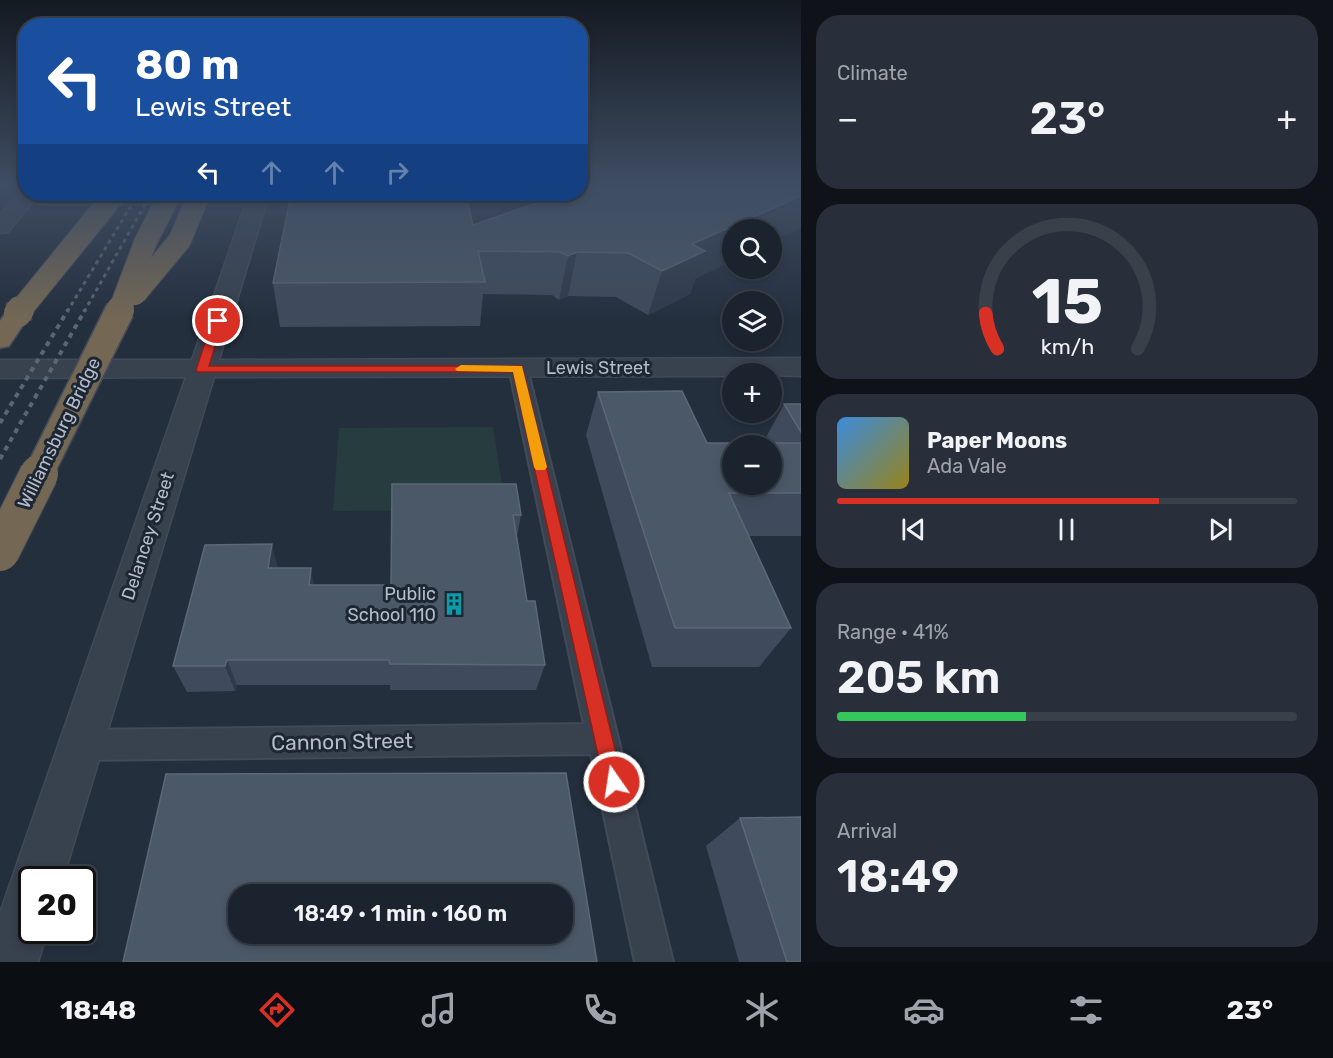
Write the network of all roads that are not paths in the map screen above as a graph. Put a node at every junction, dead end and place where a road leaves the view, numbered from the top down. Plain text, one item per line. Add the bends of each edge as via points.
1 (65, 231) edge
2 (86, 231) edge
3 (151, 231) edge
4 (184, 231) edge
5 (247, 231) edge
6 (18, 313) junction
7 (118, 314) junction
8 (0, 340) edge
9 (801, 367) edge
10 (518, 368) junction
11 (0, 369) edge
12 (202, 370) junction
13 (0, 552) edge
14 (604, 739) junction
15 (80, 745) junction
16 (41, 866) edge
17 (18, 938) edge
18 (10, 962) edge
19 (654, 962) edge

1 - 6 highway, bridge
2 - 6 highway, bridge
3 - 7 highway, Williamsburg Bridge, bridge
4 - 7 highway, Williamsburg Bridge, bridge
5 - 12 street, Delancey Street
6 - 8 highway
7 - 13 highway, Williamsburg Bridge, bridge
9 - 10 street, Lewis Street
10 - 12 street, Lewis Street
10 - 14 lane
11 - 12 street, Lewis Street
12 - 15 street, Delancey Street
14 - 15 lane, Cannon Street
14 - 19 lane
15 - 16 street, Delancey Street
17 - 18 street

